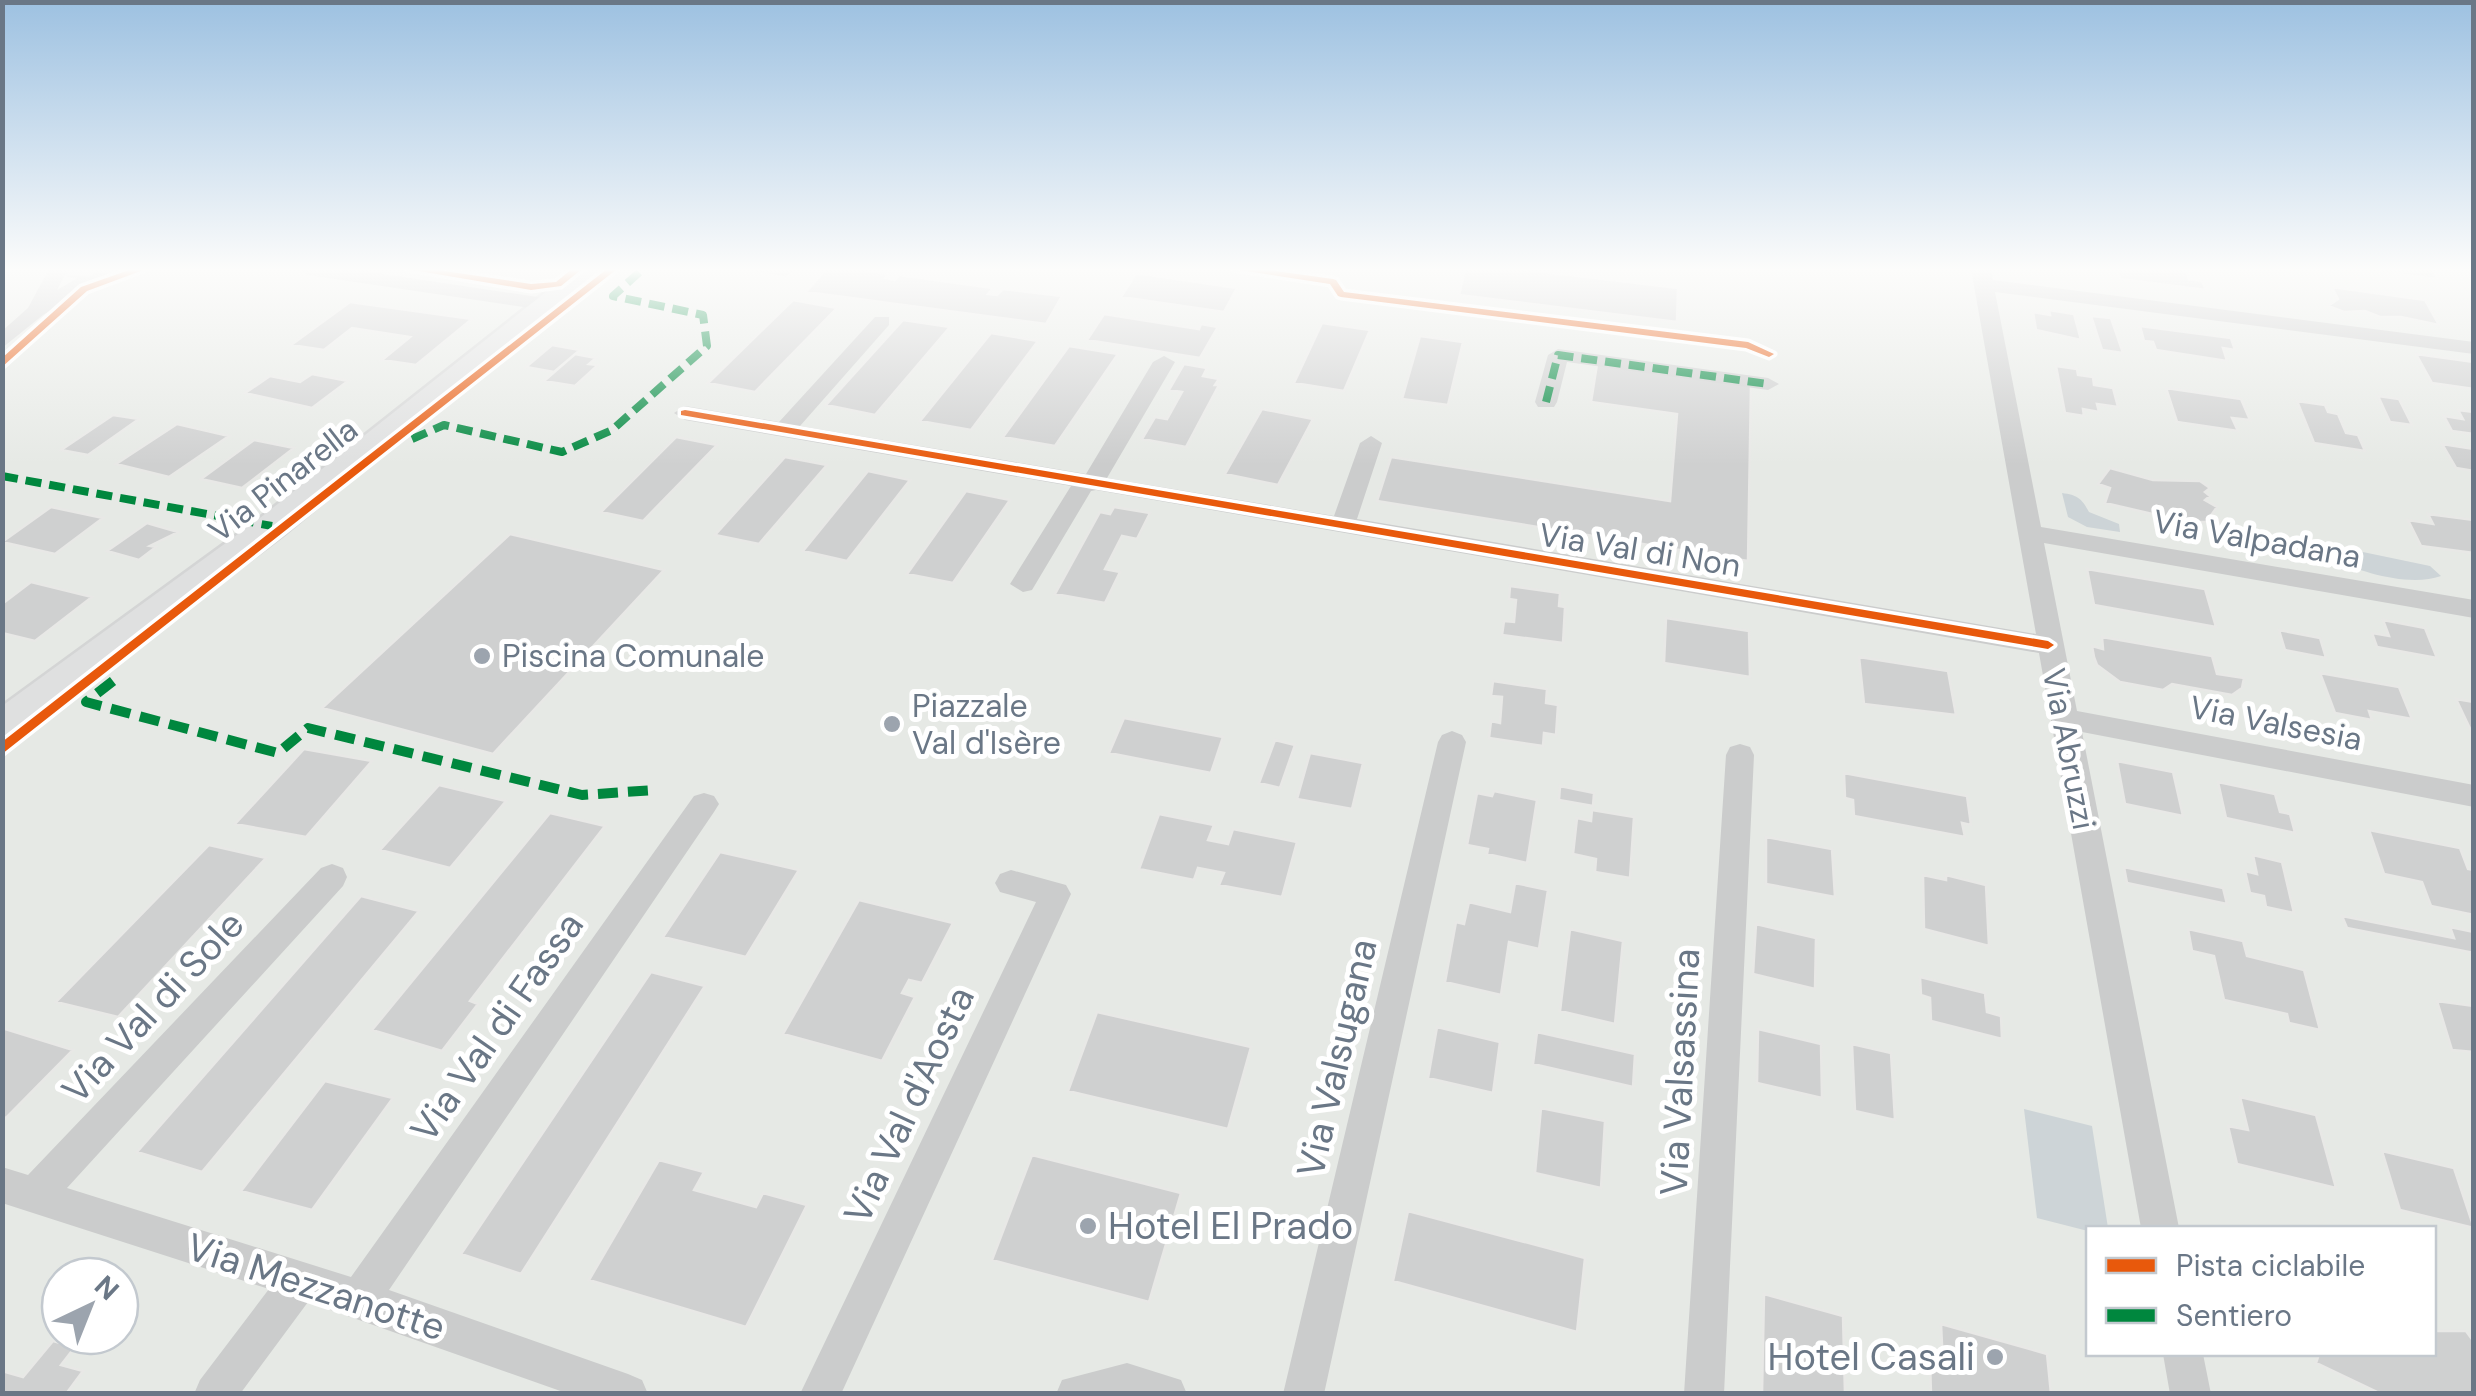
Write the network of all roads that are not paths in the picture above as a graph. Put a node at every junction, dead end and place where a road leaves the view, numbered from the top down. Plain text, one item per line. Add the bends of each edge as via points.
1 (512, 334) edge
2 (871, 334) edge
3 (1992, 334) edge
4 (2378, 334) edge
5 (2474, 348) edge
6 (1164, 362) dead end
7 (1768, 384) dead end
8 (1546, 402) dead end
9 (685, 413) dead end
10 (784, 430) junction
11 (1371, 442) dead end
12 (1089, 483) junction
13 (1342, 527) junction
14 (2028, 532) junction
15 (1023, 584) dead end
16 (2474, 610) edge
17 (2048, 646) junction
18 (2065, 719) junction
19 (2, 727) edge
20 (1452, 742) dead end
21 (1740, 756) dead end
22 (2474, 796) edge
23 (704, 804) dead end
24 (332, 878) dead end
25 (1011, 882) dead end
26 (19, 1189) edge
27 (2160, 1226) edge
28 (298, 1283) junction
29 (359, 1299) junction
30 (2183, 1356) edge
31 (1155, 1392) edge
32 (214, 1394) edge
33 (628, 1394) edge
34 (820, 1394) edge
35 (1076, 1394) edge
36 (1304, 1394) edge
37 (1704, 1394) edge
38 (2191, 1394) edge

1 - 19 street, Via Pinarella via 272,526
2 - 10 street
3 - 14 street, Via Abruzzi
4 - 5 street
6 - 12 street
7 - 8 street via 1558,355
9 - 10 street, Via Val di Non
10 - 12 street, Via Val di Non
11 - 13 street
12 - 13 street, Via Val di Non
12 - 15 street
13 - 17 street, Via Val di Non
14 - 16 street, Via Valpadana
14 - 17 street, Via Abruzzi
17 - 18 street, Via Abruzzi
18 - 22 street, Via Valsesia
18 - 27 street, Via Abruzzi
20 - 36 street, Via Valsugana
21 - 37 street, Via Valsassina
23 - 29 street, Via Val di Fassa
24 - 26 street, Via Val di Sole
25 - 34 street, Via Val d'Aosta via 1055,894
26 - 28 street, Via Mezzanotte
28 - 29 street, Via Mezzanotte
28 - 32 street
29 - 33 street, Via Mezzanotte
30 - 38 street
31 - 35 street via 1127,1383

